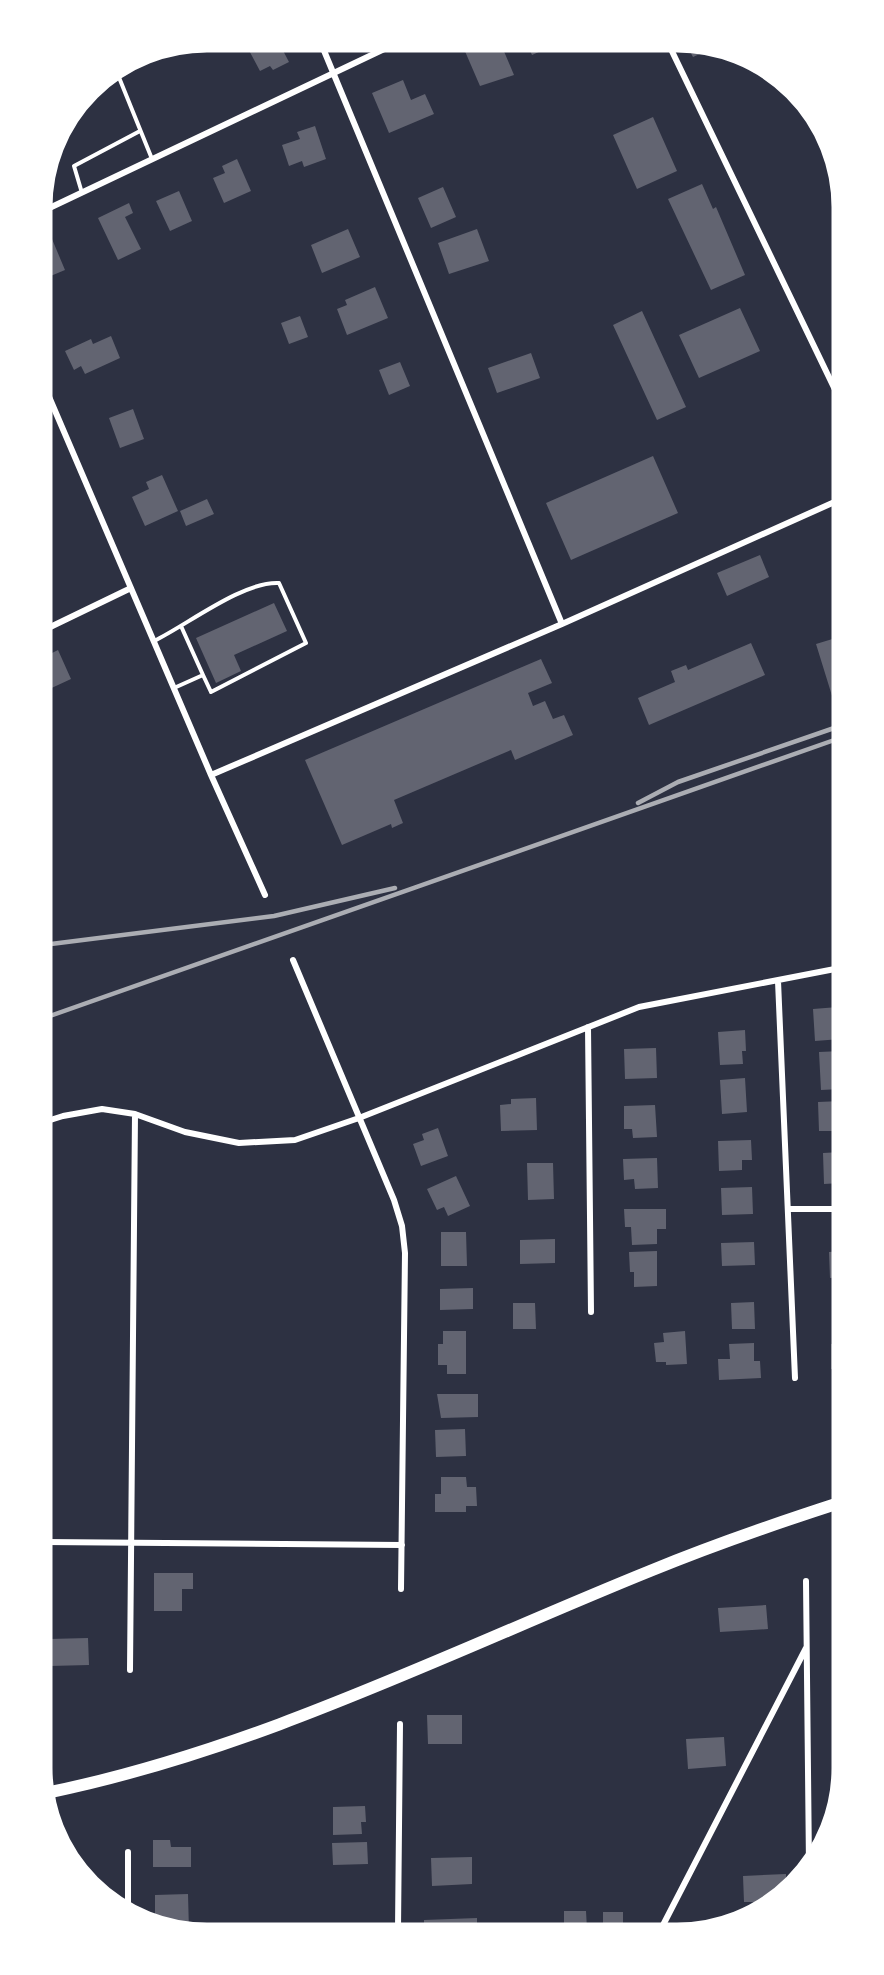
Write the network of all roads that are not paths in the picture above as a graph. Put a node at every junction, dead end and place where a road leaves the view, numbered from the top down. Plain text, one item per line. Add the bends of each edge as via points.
1 (325, 51) edge
2 (380, 51) edge
3 (672, 51) edge
4 (335, 73) junction
5 (119, 78) edge
6 (140, 131) junction
7 (152, 160) junction
8 (82, 193) junction
9 (51, 207) edge
10 (833, 388) edge
11 (51, 399) edge
12 (833, 503) edge
13 (131, 588) junction
14 (562, 624) junction
15 (181, 626) junction
16 (51, 627) edge
17 (154, 641) junction
18 (203, 675) junction
19 (174, 688) junction
20 (211, 775) junction
21 (265, 895) dead end
22 (293, 960) dead end
23 (833, 969) edge
24 (778, 981) junction
25 (588, 1027) junction
26 (135, 1114) junction
27 (359, 1118) junction
28 (51, 1120) edge
29 (789, 1209) junction
30 (833, 1209) edge
31 (591, 1312) dead end
32 (795, 1378) dead end
33 (833, 1505) edge
34 (51, 1542) edge
35 (131, 1543) junction
36 (402, 1545) junction
37 (806, 1581) dead end
38 (401, 1589) dead end
39 (806, 1648) junction
40 (130, 1670) dead end
41 (400, 1724) dead end
42 (53, 1792) edge
43 (809, 1851) edge
44 (128, 1852) dead end
45 (128, 1902) edge
46 (398, 1924) edge
47 (665, 1924) edge

1 - 4 street
2 - 4 street
3 - 10 street
4 - 7 street
4 - 14 street
5 - 6 lane
6 - 7 lane
6 - 8 lane via 74,166
7 - 8 street
8 - 9 street
11 - 13 street
12 - 14 street
13 - 16 street
13 - 17 street
14 - 20 street
15 - 17 lane
15 - 18 lane
15 - 18 lane via 257,586 279,583 306,643 211,692
17 - 19 street
18 - 19 lane
19 - 20 street
20 - 21 street
22 - 27 street
23 - 24 street
24 - 25 street via 661,1002
24 - 29 street
25 - 27 street
25 - 31 street
26 - 27 street via 185,1132 239,1143 295,1140
26 - 28 street via 102,1109
26 - 35 street
27 - 36 street via 402,1226 405,1253
29 - 30 street
29 - 32 street
33 - 42 highway via 751,1531 649,1571 277,1724
34 - 35 street
35 - 36 street
35 - 40 street
36 - 38 street
37 - 39 street
39 - 43 street
39 - 47 street
41 - 46 street
44 - 45 street

